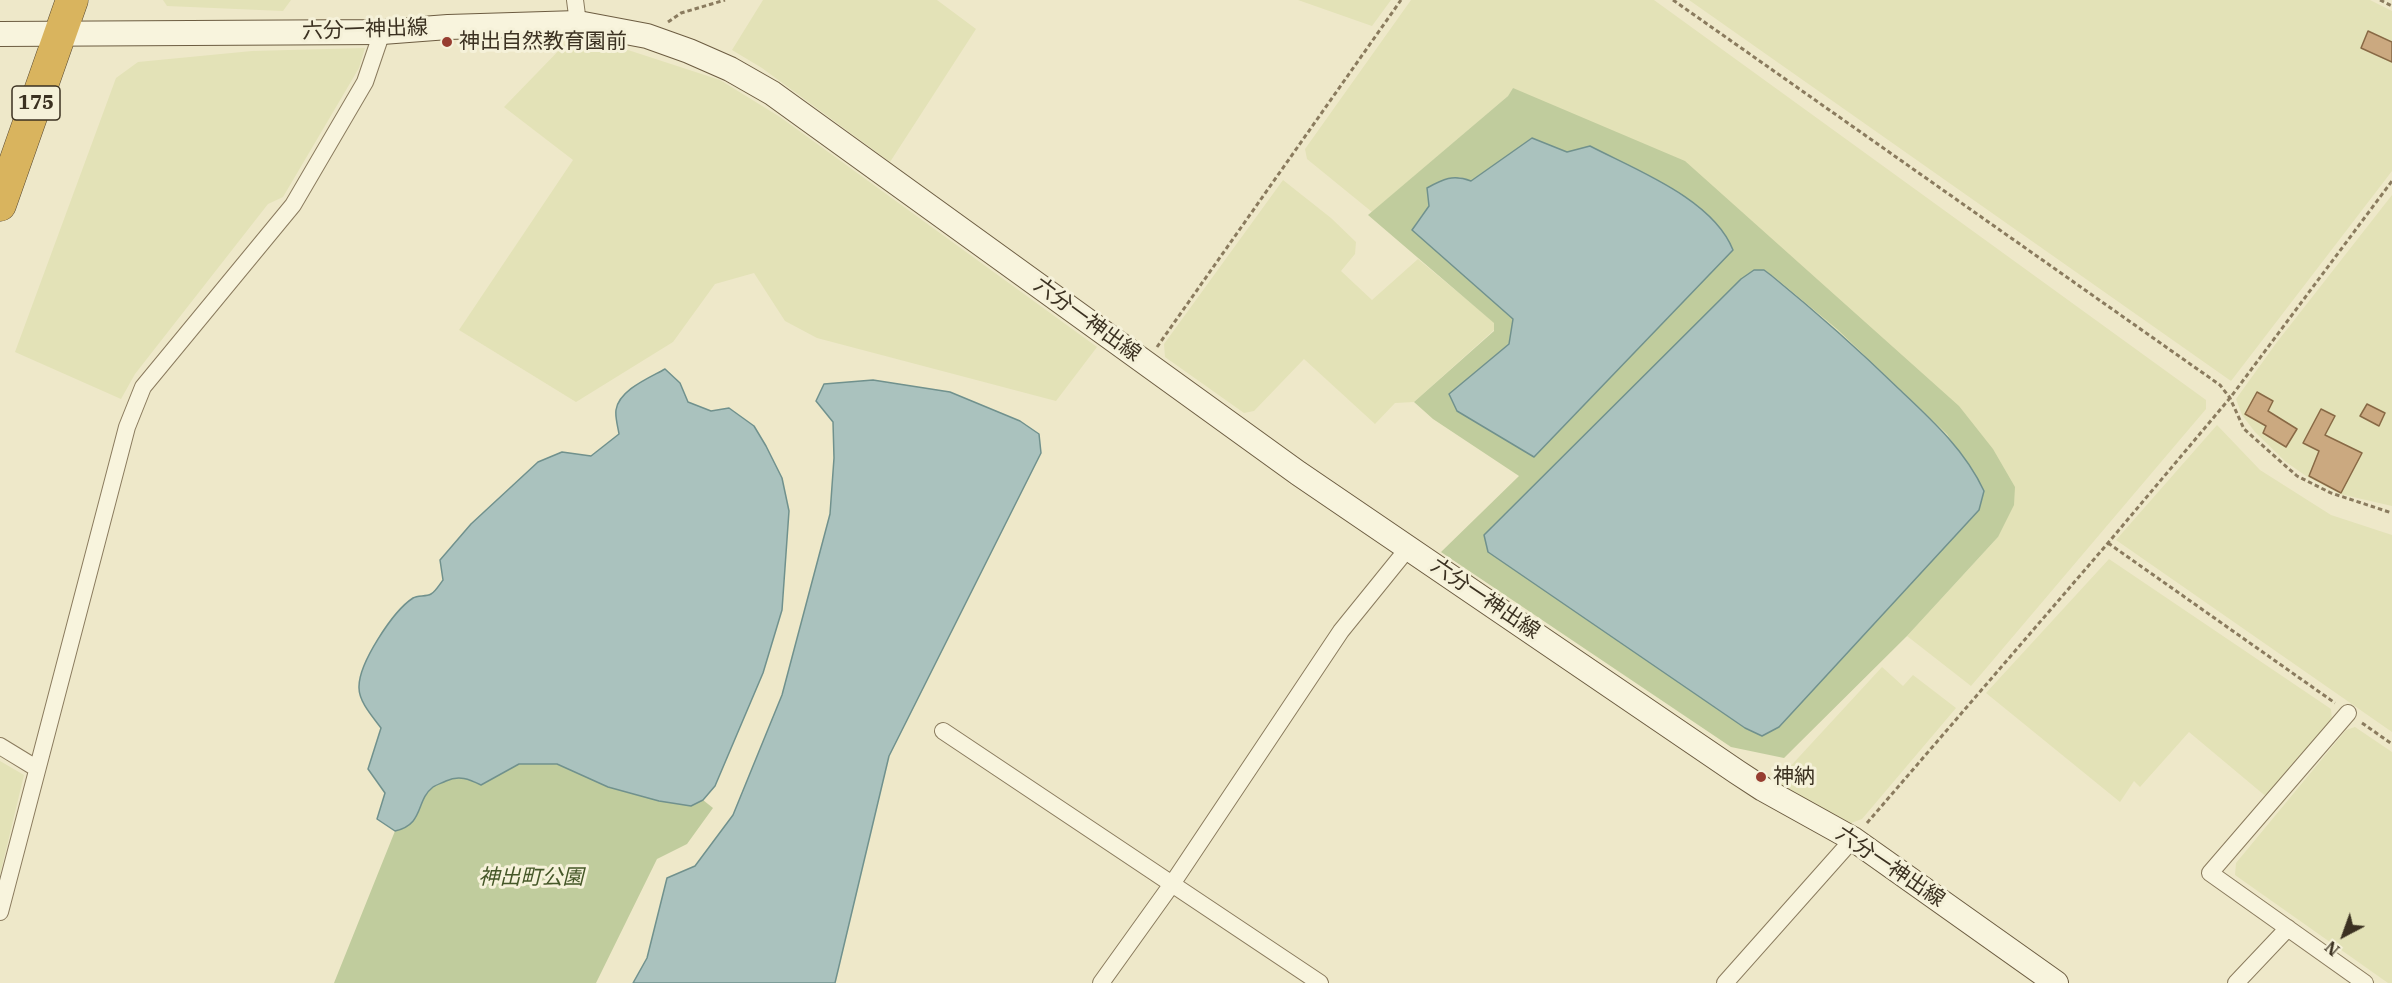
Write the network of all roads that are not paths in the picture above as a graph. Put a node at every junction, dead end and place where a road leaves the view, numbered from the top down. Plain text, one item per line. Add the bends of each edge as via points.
1 (72, 0) edge
2 (576, 11) edge
3 (382, 32) junction
4 (0, 34) edge
5 (60, 35) junction
6 (0, 205) edge
7 (1409, 547) junction
8 (2348, 713) road end
9 (943, 731) dead end
10 (0, 746) edge
11 (36, 768) junction
12 (1853, 839) junction
13 (1172, 884) junction
14 (0, 912) edge
15 (2288, 928) junction
16 (1101, 983) edge
17 (1320, 983) edge
18 (1725, 983) edge
19 (2056, 983) edge
20 (2236, 983) edge
21 (2365, 983) edge

1 - 5 highway, 175
2 - 3 main road, 六分一神出線
2 - 7 main road, 六分一神出線 via 689,51 772,93 1298,473
3 - 5 main road, 六分一神出線
3 - 11 street via 365,82 293,205 143,387 127,428
4 - 5 main road, 六分一神出線
5 - 6 highway, 175
7 - 12 main road, 六分一神出線 via 1763,789
7 - 13 street via 1341,631
8 - 15 street via 2210,873
9 - 13 street
10 - 11 street
11 - 14 street
12 - 18 street
12 - 19 main road, 六分一神出線
13 - 16 street
13 - 17 street
15 - 20 street
15 - 21 street

